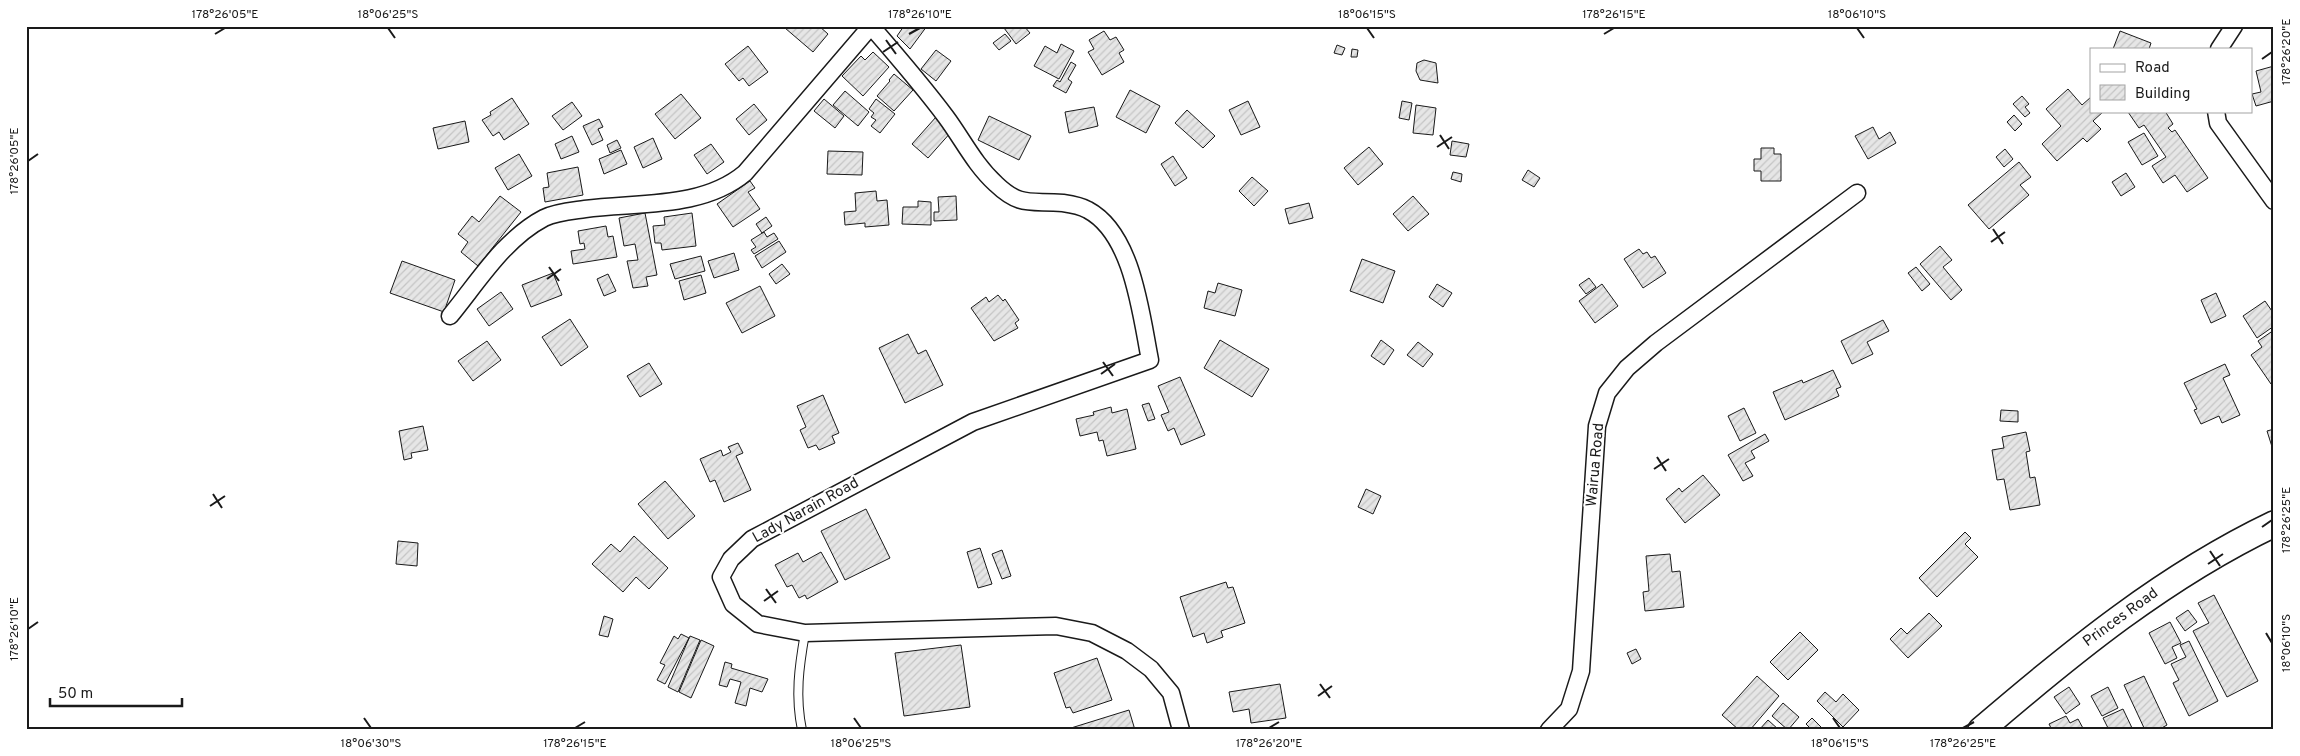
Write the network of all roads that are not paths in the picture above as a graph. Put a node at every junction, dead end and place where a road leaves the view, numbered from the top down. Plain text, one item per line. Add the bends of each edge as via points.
1 (871, 26) edge
2 (2234, 26) edge
3 (2220, 48) edge
4 (2216, 112) edge
5 (1857, 193) dead end
6 (2274, 200) edge
7 (450, 316) dead end
8 (2274, 524) edge
9 (805, 634) junction
10 (802, 730) edge
11 (1181, 730) edge
12 (1549, 730) edge
13 (1981, 730) edge

1 - 7 street via 734,182 712,193 684,199 605,206 545,218 515,238
1 - 9 street, Lady Narain Road via 936,103 981,170 998,186 1019,201 1064,203 1087,209 1102,219 1130,268 1150,360 973,422 752,538 731,559 721,577 733,604 758,624
2 - 3 street
4 - 6 street via 2218,123
5 - 12 street, Wairua Road via 1656,343 1627,368 1607,393 1597,426 1581,671 1569,709
8 - 13 main road, Princes Road via 2230,545 2127,611
9 - 10 lane via 797,678
9 - 11 street, Lady Narain Road via 1056,626 1092,634 1127,650 1151,669 1171,693

